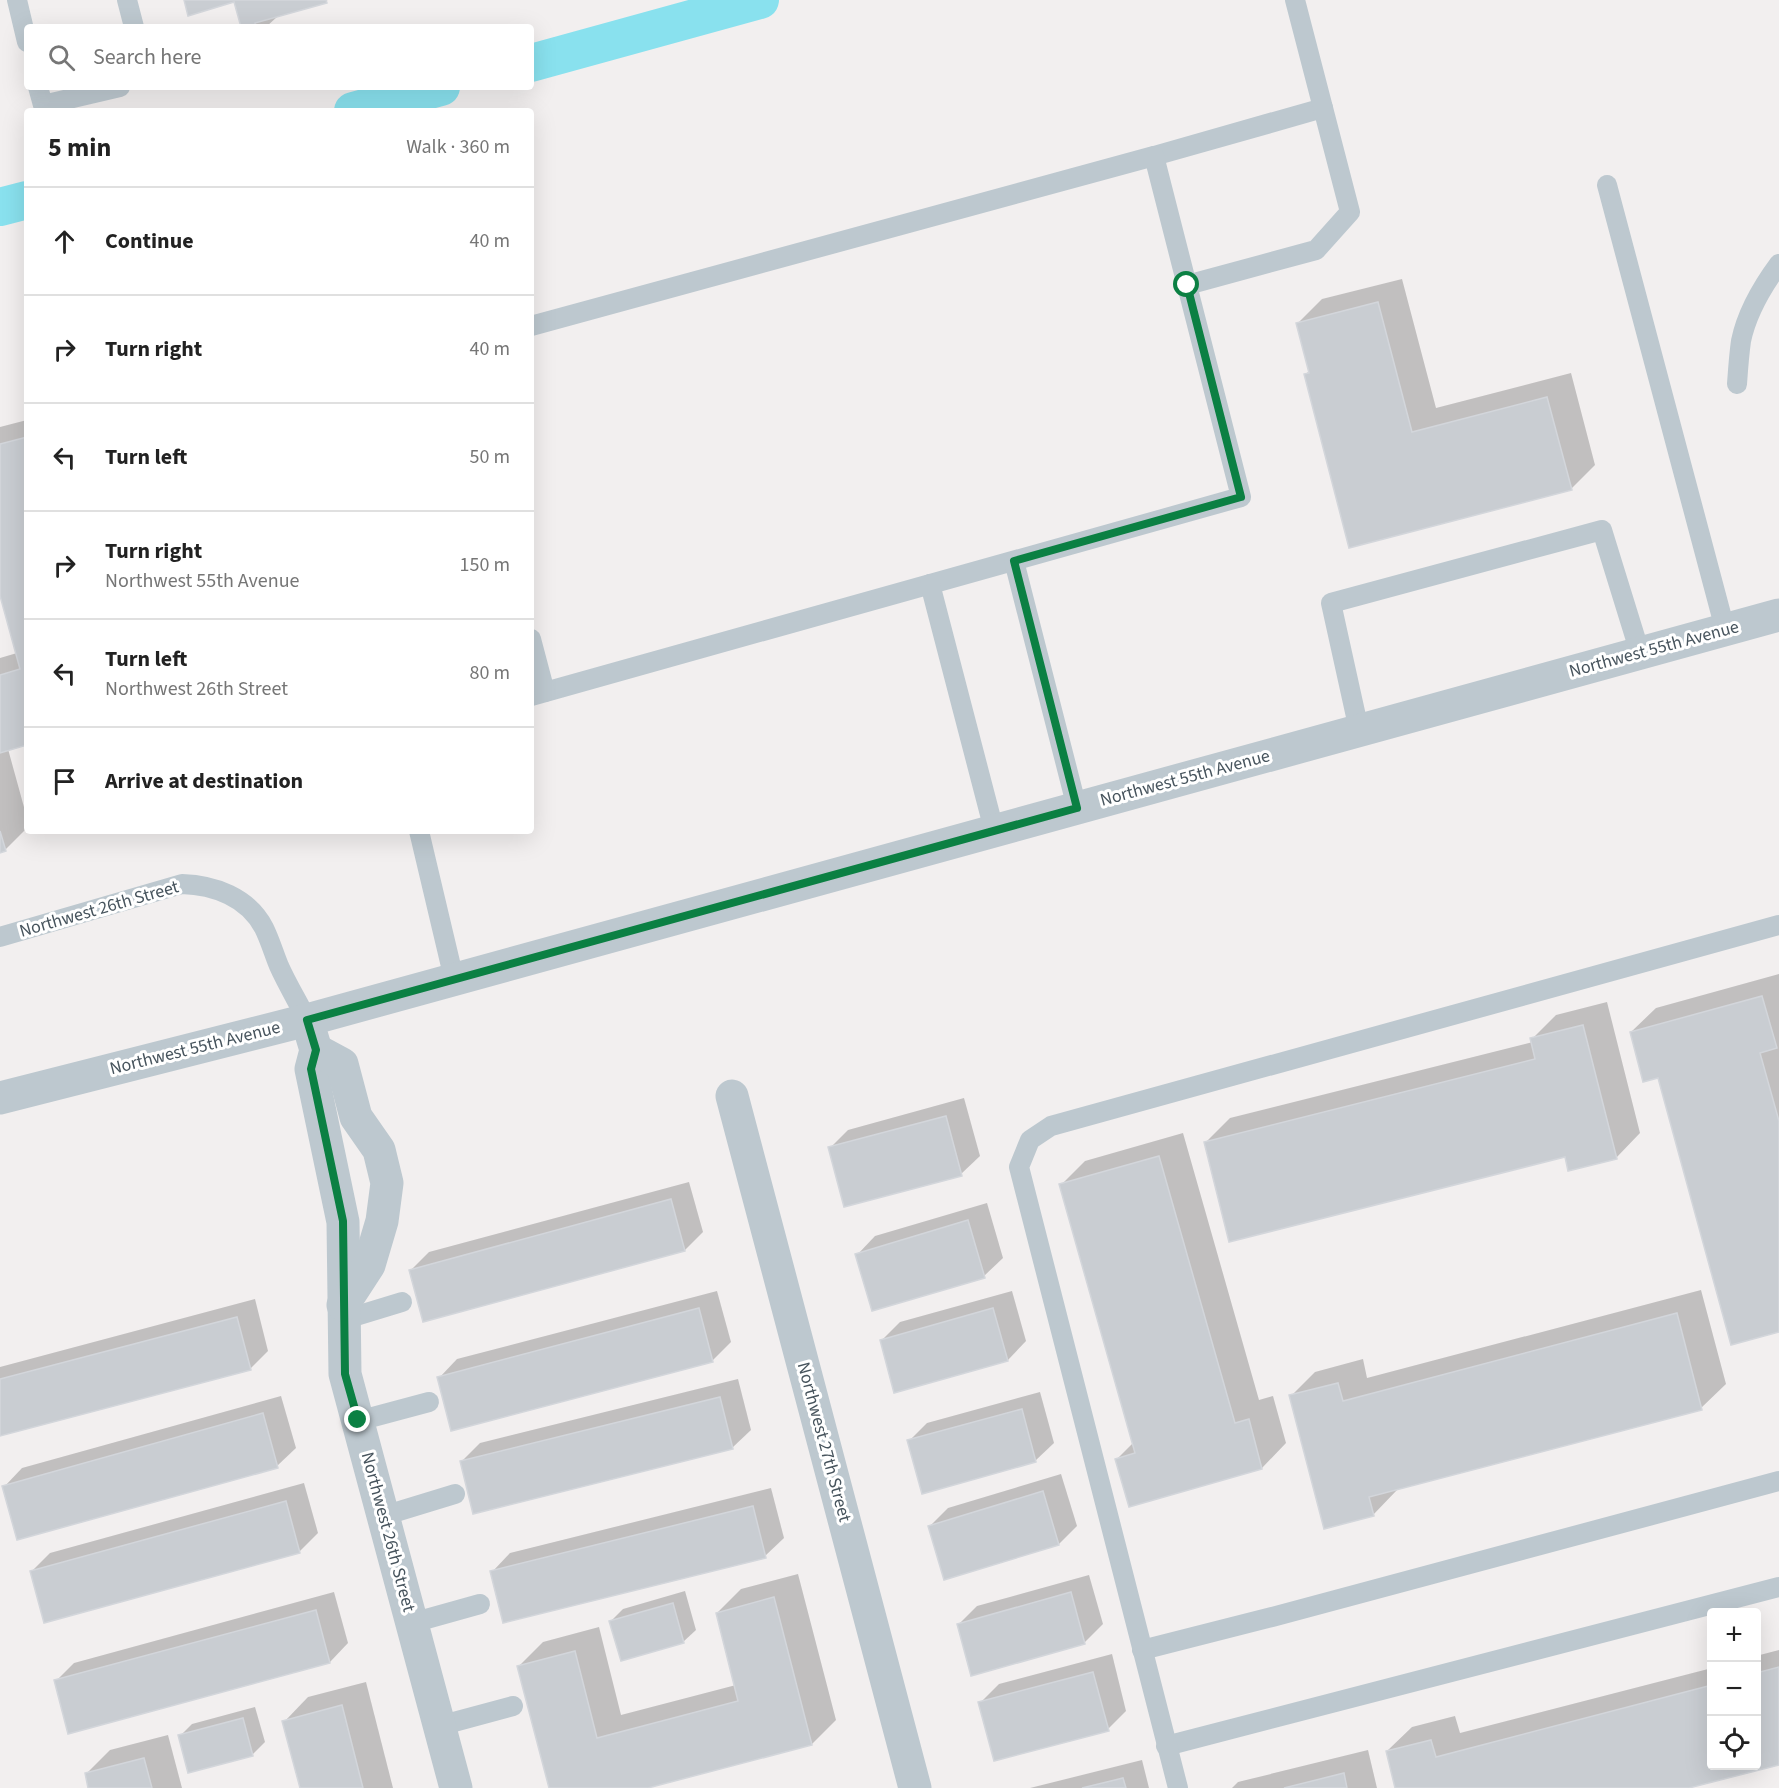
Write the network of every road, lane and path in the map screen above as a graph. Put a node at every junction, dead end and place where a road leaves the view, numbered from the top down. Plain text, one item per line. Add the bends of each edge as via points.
1 (17, 0) edge
2 (127, 0) edge
3 (1295, 0) edge
4 (133, 24) edge
5 (24, 29) edge
6 (39, 90) edge
7 (107, 90) edge
8 (1323, 108) junction
9 (1155, 156) junction
10 (1607, 185) dead end
11 (1779, 264) edge
12 (1187, 285) junction
13 (534, 325) edge
14 (1737, 384) dead end
15 (1014, 561) junction
16 (930, 584) junction
17 (1779, 615) edge
18 (1725, 629) junction
19 (1640, 653) junction
20 (534, 663) edge
21 (538, 694) edge
22 (1359, 730) junction
23 (1077, 808) junction
24 (994, 830) junction
25 (419, 834) edge
26 (1779, 925) edge
27 (0, 937) edge
28 (454, 979) junction
29 (307, 1020) junction
30 (316, 1050) junction
31 (732, 1096) dead end
32 (0, 1098) edge
33 (402, 1302) dead end
34 (343, 1313) junction
35 (429, 1402) dead end
36 (358, 1420) junction
37 (1779, 1481) edge
38 (455, 1494) dead end
39 (383, 1516) junction
40 (1779, 1587) edge
41 (480, 1605) dead end
42 (412, 1623) junction
43 (1142, 1650) junction
44 (513, 1706) dead end
45 (439, 1726) junction
46 (1166, 1746) junction
47 (456, 1788) edge
48 (915, 1788) edge
49 (1178, 1788) edge

1 - 5 lane
2 - 4 lane
3 - 8 lane
6 - 7 lane via 43,105
8 - 9 lane
8 - 12 lane via 1350,212 1316,250
9 - 12 lane
9 - 13 lane
10 - 18 lane
11 - 14 lane via 1748,318 1741,341
12 - 15 lane via 1241,497
15 - 16 lane
15 - 23 lane
16 - 21 lane
16 - 24 lane
17 - 18 street, Northwest 55th Avenue
18 - 19 street, Northwest 55th Avenue
19 - 22 street, Northwest 55th Avenue
19 - 22 lane via 1602,531 1331,603
20 - 21 lane
22 - 23 street, Northwest 55th Avenue
23 - 24 street, Northwest 55th Avenue
24 - 28 street, Northwest 55th Avenue
25 - 28 lane
26 - 43 lane via 1051,1126 1030,1140 1019,1167
27 - 29 lane, Northwest 26th Street via 183,884 201,884 225,892 246,906 263,926
28 - 29 street, Northwest 55th Avenue
29 - 30 street, Northwest 26th Street
29 - 32 street, Northwest 55th Avenue
30 - 34 street, Northwest 26th Street via 311,1069 343,1221
30 - 34 street via 342,1064 356,1117 379,1150 387,1183 382,1221 369,1266
31 - 48 street, Northwest 27th Street
33 - 34 lane
34 - 36 street, Northwest 26th Street via 345,1374
35 - 36 lane
36 - 39 street, Northwest 26th Street
37 - 43 lane
38 - 39 lane
39 - 42 street, Northwest 26th Street
40 - 46 lane
41 - 42 lane
42 - 45 street, Northwest 26th Street
43 - 46 lane
44 - 45 lane
45 - 47 street, Northwest 26th Street
46 - 49 lane

